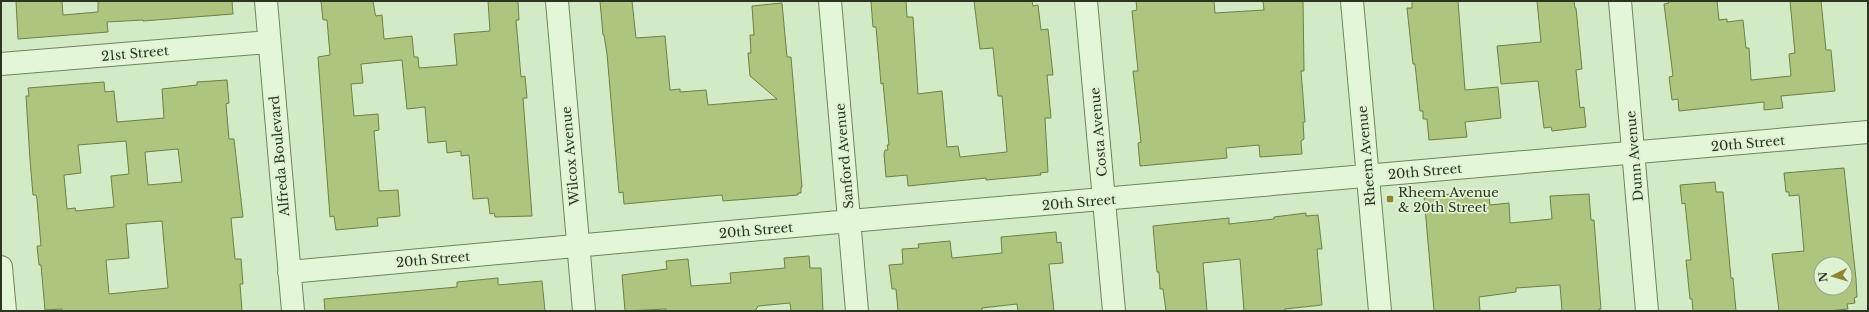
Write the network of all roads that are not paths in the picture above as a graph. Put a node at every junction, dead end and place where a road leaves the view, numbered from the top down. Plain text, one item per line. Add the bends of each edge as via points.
1 (266, 1) edge
2 (557, 1) edge
3 (830, 1) edge
4 (1086, 1) edge
5 (1352, 1) edge
6 (1620, 1) edge
7 (270, 42) junction
8 (1, 64) edge
9 (1868, 132) edge
10 (1634, 154) junction
11 (1368, 176) junction
12 (1104, 199) junction
13 (850, 221) junction
14 (578, 247) junction
15 (1, 267) edge
16 (289, 272) junction
17 (5, 311) edge
18 (293, 311) edge
19 (584, 311) edge
20 (857, 311) edge
21 (1114, 311) edge
22 (1380, 311) edge
23 (1647, 311) edge

1 - 7 street, Alfreda Boulevard
2 - 14 street, Wilcox Avenue
3 - 13 street, Sanford Avenue
4 - 12 street, Costa Avenue
5 - 11 street, Rheem Avenue
6 - 10 street, Dunn Avenue
7 - 8 street, 21st Street
7 - 16 street, Alfreda Boulevard
9 - 10 street, 20th Street
10 - 11 street, 20th Street
10 - 23 street, Dunn Avenue
11 - 12 street, 20th Street
11 - 22 street, Rheem Avenue
12 - 13 street, 20th Street
12 - 21 street, Costa Avenue
13 - 14 street, 20th Street
13 - 20 street, Sanford Avenue
14 - 16 street, 20th Street
14 - 19 street, Wilcox Avenue
15 - 17 street
16 - 18 street, Alfreda Boulevard

